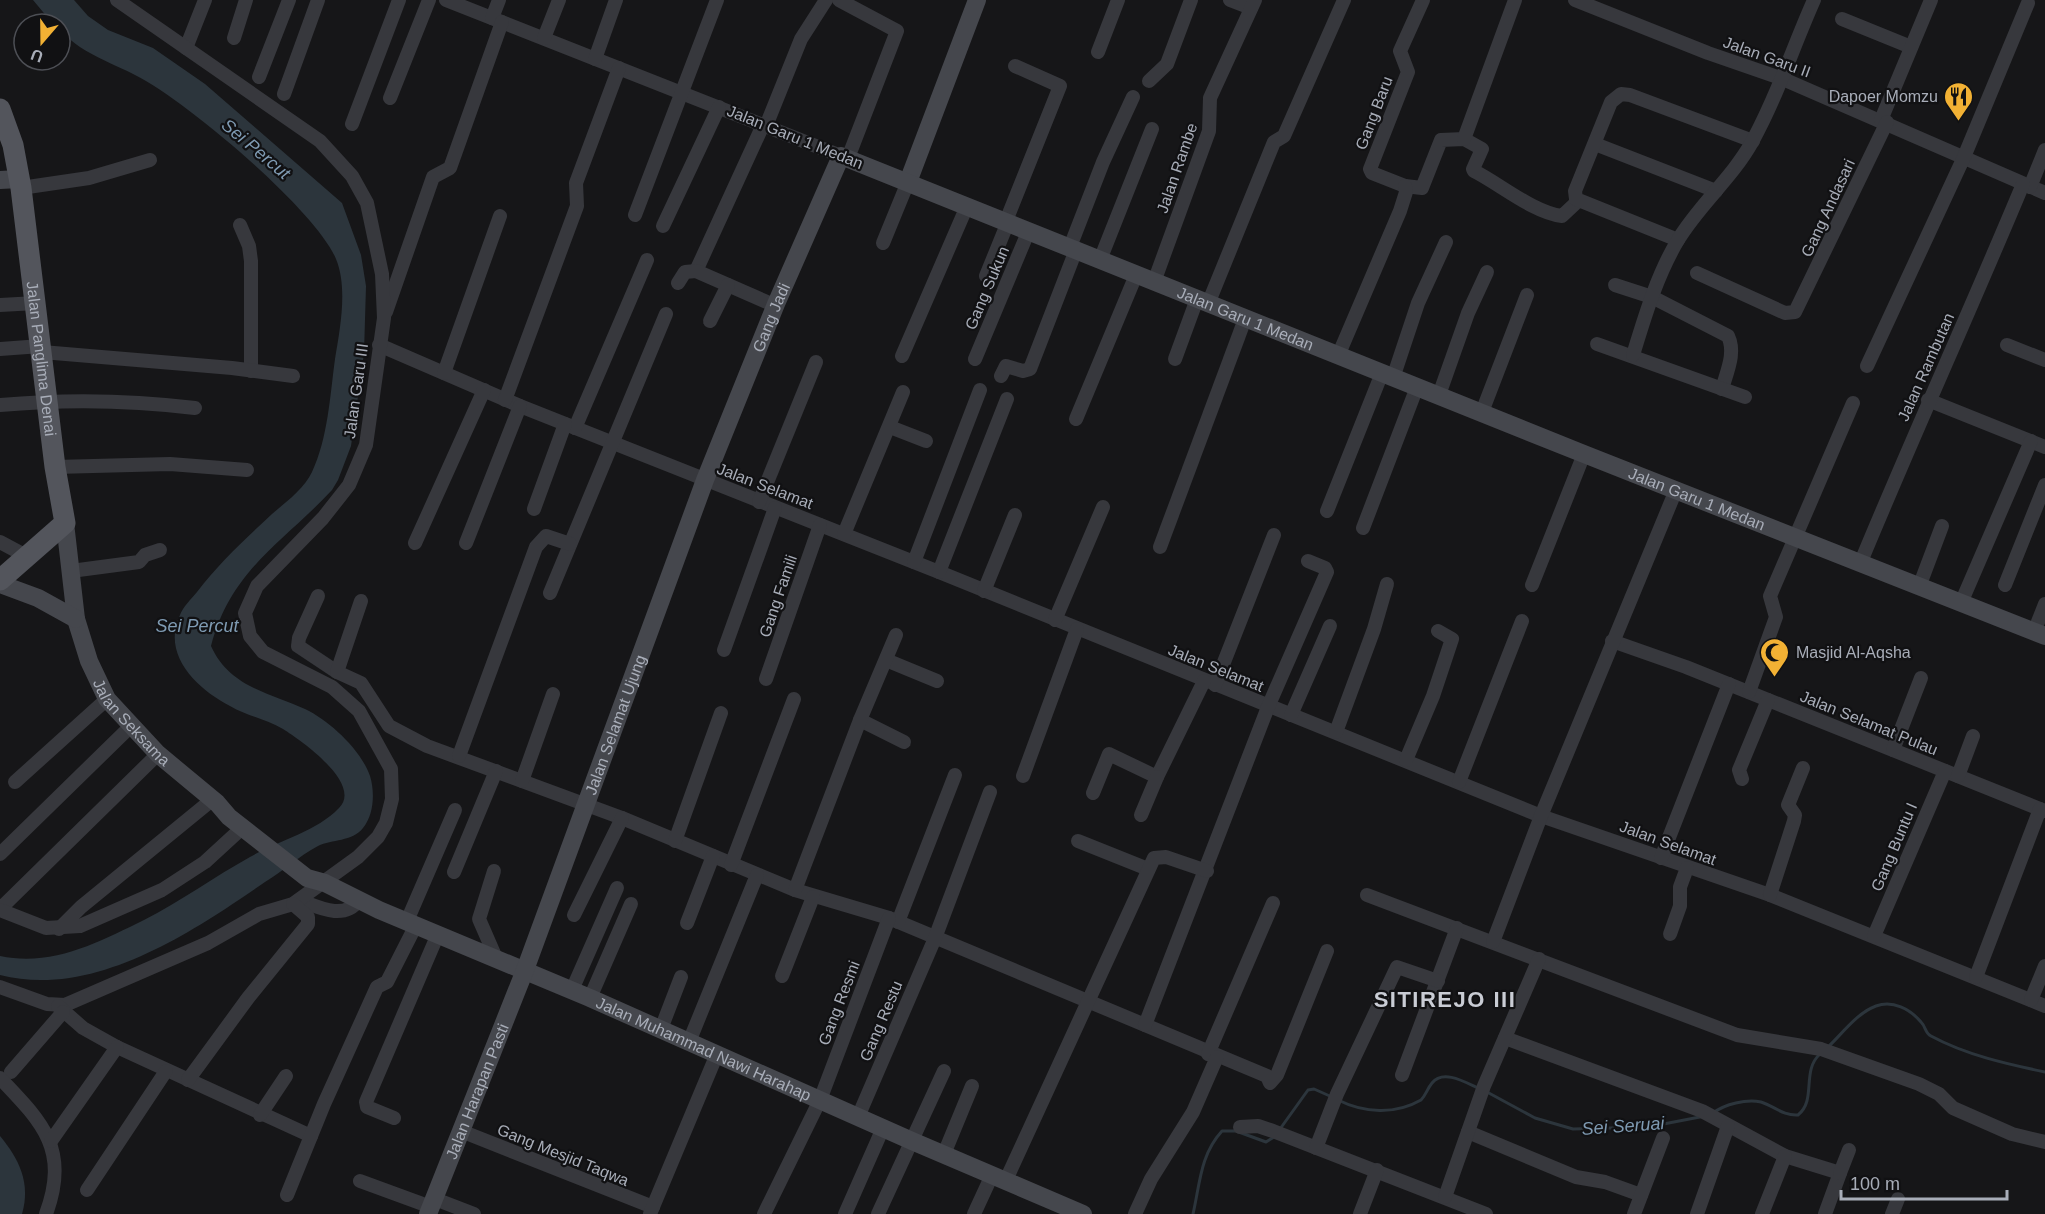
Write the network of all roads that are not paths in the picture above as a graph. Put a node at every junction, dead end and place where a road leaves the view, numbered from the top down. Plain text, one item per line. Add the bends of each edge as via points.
1 (117, 0) edge
2 (205, 0) edge
3 (246, 0) edge
4 (290, 0) edge
5 (318, 0) edge
6 (399, 0) edge
7 (429, 0) edge
8 (500, 0) edge
9 (559, 0) edge
10 (616, 0) edge
11 (717, 0) edge
12 (826, 0) edge
13 (839, 0) edge
14 (977, 0) edge
15 (1118, 0) edge
16 (1191, 0) edge
17 (1230, 0) edge
18 (1344, 0) edge
19 (1423, 0) edge
20 (1515, 0) edge
21 (1575, 0) edge
22 (1931, 0) edge
23 (450, 1) edge
24 (1811, 1) edge
25 (2028, 3) dead end
26 (1253, 4) edge
27 (1842, 19) dead end
28 (497, 20) junction
29 (234, 38) dead end
30 (544, 38) junction
31 (1911, 47) junction
32 (186, 48) junction
33 (1098, 52) dead end
34 (595, 59) junction
35 (1015, 66) dead end
36 (619, 68) junction
37 (259, 77) dead end
38 (1783, 79) junction
39 (1149, 81) dead end
40 (681, 93) junction
41 (284, 94) dead end
42 (1133, 97) dead end
43 (390, 98) dead end
44 (719, 108) junction
45 (0, 109) edge
46 (1884, 121) junction
47 (352, 124) dead end
48 (764, 125) junction
49 (1152, 129) dead end
50 (1464, 139) junction
51 (1753, 141) junction
52 (1595, 144) junction
53 (2045, 150) edge
54 (844, 157) junction
55 (1964, 158) junction
56 (150, 160) dead end
57 (13, 182) edge
58 (908, 182) junction
59 (2027, 185) junction
60 (1405, 186) junction
61 (1716, 191) junction
62 (2045, 193) edge
63 (1578, 201) junction
64 (967, 206) junction
65 (635, 215) dead end
66 (500, 216) dead end
67 (1007, 222) junction
68 (240, 225) dead end
69 (663, 226) dead end
70 (1029, 230) junction
71 (1678, 240) junction
72 (1446, 242) dead end
73 (883, 243) dead end
74 (1073, 248) junction
75 (647, 260) dead end
76 (1100, 260) junction
77 (696, 271) junction
78 (1486, 272) dead end
79 (1697, 273) dead end
80 (1136, 275) junction
81 (986, 276) dead end
82 (1154, 282) junction
83 (678, 284) dead end
84 (728, 285) junction
85 (1615, 285) dead end
86 (1527, 295) dead end
87 (1652, 297) junction
88 (1202, 302) junction
89 (36, 303) junction
90 (0, 305) edge
91 (776, 306) junction
92 (666, 314) dead end
93 (384, 318) junction
94 (1245, 319) junction
95 (710, 321) dead end
96 (1597, 344) dead end
97 (379, 345) junction
98 (2007, 345) dead end
99 (0, 349) edge
100 (42, 349) junction
101 (1632, 355) junction
102 (902, 356) dead end
103 (1338, 356) junction
104 (975, 359) dead end
105 (1175, 359) dead end
106 (2045, 360) edge
107 (816, 362) dead end
108 (1867, 366) dead end
109 (251, 371) junction
110 (444, 373) junction
111 (1387, 375) junction
112 (293, 376) dead end
113 (1001, 376) dead end
114 (1417, 387) junction
115 (1722, 388) junction
116 (484, 390) junction
117 (980, 390) dead end
118 (903, 392) dead end
119 (1439, 395) junction
120 (1745, 397) dead end
121 (1007, 399) dead end
122 (47, 400) junction
123 (505, 400) junction
124 (1928, 400) junction
125 (1852, 403) dead end
126 (0, 405) edge
127 (520, 406) junction
128 (195, 408) dead end
129 (1482, 412) junction
130 (1076, 419) dead end
131 (570, 426) junction
132 (890, 427) junction
133 (926, 441) dead end
134 (2031, 441) junction
135 (614, 443) junction
136 (2045, 447) edge
137 (1584, 454) junction
138 (55, 467) junction
139 (247, 470) dead end
140 (705, 480) junction
141 (2045, 485) edge
142 (1676, 490) junction
143 (759, 502) junction
144 (1103, 507) dead end
145 (775, 508) junction
146 (534, 509) dead end
147 (1327, 511) dead end
148 (1015, 515) dead end
149 (65, 523) junction
150 (820, 525) junction
151 (1942, 526) dead end
152 (1363, 528) dead end
153 (844, 534) junction
154 (1274, 535) dead end
155 (1794, 537) junction
156 (0, 542) edge
157 (415, 543) dead end
158 (466, 543) dead end
159 (570, 544) junction
160 (1160, 547) dead end
161 (160, 550) dead end
162 (28, 557) junction
163 (1308, 561) dead end
164 (914, 562) junction
165 (1860, 564) junction
166 (71, 571) junction
167 (939, 572) junction
168 (0, 582) edge
169 (1387, 584) dead end
170 (1532, 585) dead end
171 (2005, 585) dead end
172 (1919, 587) junction
173 (984, 591) junction
174 (550, 593) dead end
175 (318, 596) dead end
176 (361, 601) dead end
177 (1961, 603) junction
178 (2045, 604) edge
179 (76, 619) junction
180 (1055, 620) junction
181 (1522, 621) dead end
182 (1330, 626) dead end
183 (1077, 629) junction
184 (1438, 631) dead end
185 (2039, 634) edge
186 (896, 635) dead end
187 (1612, 641) junction
188 (724, 650) dead end
189 (886, 660) junction
190 (337, 672) junction
191 (766, 678) dead end
192 (1922, 678) dead end
193 (937, 681) dead end
194 (1210, 683) junction
195 (1729, 684) junction
196 (1749, 692) junction
197 (553, 694) dead end
198 (107, 699) junction
199 (794, 699) dead end
200 (1768, 700) junction
201 (1269, 707) junction
202 (721, 713) dead end
203 (1292, 715) junction
204 (860, 720) junction
205 (130, 727) junction
206 (1336, 732) junction
207 (1972, 736) dead end
208 (904, 742) dead end
209 (1893, 750) junction
210 (158, 754) junction
211 (459, 756) junction
212 (1406, 760) junction
213 (1803, 768) dead end
214 (496, 771) junction
215 (1945, 771) junction
216 (955, 775) dead end
217 (1023, 776) dead end
218 (1958, 776) junction
219 (1157, 777) junction
220 (1742, 778) dead end
221 (522, 781) junction
222 (15, 782) dead end
223 (1459, 782) junction
224 (990, 792) dead end
225 (1093, 793) dead end
226 (215, 801) junction
227 (585, 805) junction
228 (455, 810) dead end
229 (2043, 810) edge
230 (1141, 815) dead end
231 (1541, 816) junction
232 (622, 818) junction
233 (253, 832) junction
234 (675, 841) junction
235 (1078, 841) dead end
236 (0, 854) edge
237 (713, 856) junction
238 (1661, 858) junction
239 (731, 865) junction
240 (1687, 868) junction
241 (1148, 869) junction
242 (494, 871) dead end
243 (1207, 871) junction
244 (454, 872) dead end
245 (757, 875) junction
246 (316, 877) junction
247 (617, 888) dead end
248 (795, 890) junction
249 (1366, 895) dead end
250 (1770, 895) junction
251 (813, 897) junction
252 (359, 900) junction
253 (296, 902) junction
254 (1273, 903) dead end
255 (631, 904) dead end
256 (0, 910) edge
257 (574, 915) dead end
258 (893, 920) junction
259 (412, 923) junction
260 (687, 923) dead end
261 (1457, 928) junction
262 (59, 929) junction
263 (438, 934) junction
264 (1670, 934) dead end
265 (1874, 936) junction
266 (935, 938) junction
267 (1493, 942) junction
268 (1326, 951) dead end
269 (496, 958) junction
270 (1539, 959) junction
271 (2045, 966) edge
272 (525, 970) junction
273 (782, 976) dead end
274 (681, 977) dead end
275 (1976, 977) junction
276 (1438, 981) junction
277 (0, 987) edge
278 (572, 990) junction
279 (590, 998) junction
280 (2031, 1000) junction
281 (1089, 1001) junction
282 (2045, 1006) edge
283 (60, 1009) junction
284 (1145, 1025) junction
285 (661, 1029) junction
286 (1505, 1038) junction
287 (690, 1042) junction
288 (117, 1047) junction
289 (717, 1054) junction
290 (1213, 1055) junction
291 (166, 1071) junction
292 (944, 1071) dead end
293 (5, 1075) edge
294 (286, 1076) dead end
295 (1402, 1076) dead end
296 (188, 1080) junction
297 (972, 1086) dead end
298 (820, 1100) junction
299 (260, 1115) junction
300 (858, 1117) junction
301 (394, 1118) dead end
302 (1728, 1126) junction
303 (1240, 1127) dead end
304 (883, 1128) junction
305 (461, 1131) junction
306 (1468, 1132) junction
307 (311, 1137) junction
308 (1663, 1138) dead end
309 (51, 1141) junction
310 (912, 1141) junction
311 (2045, 1142) edge
312 (1316, 1148) junction
313 (1849, 1150) dead end
314 (944, 1154) junction
315 (1785, 1156) junction
316 (1377, 1170) junction
317 (1840, 1173) junction
318 (999, 1178) junction
319 (360, 1181) dead end
320 (87, 1190) dead end
321 (287, 1195) dead end
322 (1641, 1195) junction
323 (1446, 1197) junction
324 (1898, 1199) dead end
325 (431, 1207) edge
326 (652, 1211) edge
327 (46, 1214) edge
328 (474, 1214) edge
329 (764, 1214) edge
330 (845, 1214) edge
331 (878, 1214) edge
332 (974, 1214) edge
333 (1083, 1214) edge
334 (1135, 1214) edge
335 (1360, 1214) edge
336 (1485, 1214) edge
337 (1634, 1214) edge
338 (1697, 1214) edge
339 (1762, 1214) edge
340 (1824, 1214) edge
341 (1892, 1214) edge

1 - 32 street, Jalan Garu III
2 - 32 street
3 - 29 street
4 - 37 street
5 - 41 street
6 - 47 street
7 - 43 street
8 - 28 street
9 - 30 street
10 - 34 street
11 - 40 street
12 - 48 street via 801,39
13 - 54 street via 894,27 897,35
14 - 58 street
15 - 33 street
16 - 39 street via 1167,64
17 - 26 street
18 - 88 street via 1284,136 1274,142
19 - 60 street, Gang Baru via 1400,51 1408,72 1370,169
20 - 50 street
21 - 38 street, Jalan Garu II
22 - 31 street, Gang Andasari
23 - 28 street, Jalan Garu 1 Medan
24 - 38 street
25 - 55 street
26 - 82 street, Jalan Rambe via 1210,98 1209,131
27 - 31 street
28 - 30 street, Jalan Garu 1 Medan
28 - 93 street via 450,168 433,177
30 - 34 street, Jalan Garu 1 Medan
31 - 46 street, Gang Andasari
32 - 93 street, Jalan Garu III via 320,141 352,176 373,222 382,274
34 - 36 street, Jalan Garu 1 Medan
35 - 67 street via 1060,86
36 - 40 street, Jalan Garu 1 Medan
36 - 123 street via 576,183 577,206
38 - 46 street, Jalan Garu II
38 - 51 street
40 - 44 street, Jalan Garu 1 Medan
40 - 65 street
42 - 74 street via 1103,162
44 - 48 street, Jalan Garu 1 Medan
44 - 69 street
45 - 57 main road, Jalan Panglima Denai via 13,145
46 - 55 street, Jalan Garu II
46 - 79 street, Gang Andasari via 1796,312 1785,312
48 - 54 street, Jalan Garu 1 Medan
48 - 77 street
49 - 76 street
50 - 60 street via 1441,140 1422,187
50 - 63 street via 1482,149 1474,171 1520,200 1562,216
51 - 52 street via 1624,94 1611,102
51 - 61 street
52 - 61 street
52 - 63 street via 1575,191
53 - 59 street, Jalan Rambutan
54 - 58 street, Jalan Garu 1 Medan
54 - 91 street, Gang Jadi
55 - 59 street, Jalan Garu II
55 - 108 street
56 - 57 street via 89,178
57 - 89 main road, Jalan Panglima Denai
58 - 64 street, Jalan Garu 1 Medan
58 - 73 street
59 - 62 street, Jalan Garu II
59 - 124 street, Jalan Rambutan
60 - 103 street via 1400,211
61 - 71 street
63 - 71 street
64 - 67 street, Jalan Garu 1 Medan
64 - 102 street
66 - 110 street
67 - 70 street, Jalan Garu 1 Medan
67 - 81 street
68 - 109 street via 251,261
70 - 74 street, Jalan Garu 1 Medan
70 - 104 street, Gang Sukun
71 - 87 street
72 - 111 street
74 - 76 street, Jalan Garu 1 Medan
74 - 113 street via 1030,369 1006,366
75 - 131 street
76 - 80 street, Jalan Garu 1 Medan
77 - 83 street via 685,272
77 - 84 street
78 - 119 street
80 - 82 street, Jalan Garu 1 Medan
80 - 130 street
82 - 88 street, Jalan Garu 1 Medan
84 - 91 street
84 - 95 street
85 - 87 street
86 - 129 street
87 - 101 street
87 - 115 street via 1728,336 1731,356
88 - 94 street, Jalan Garu 1 Medan
88 - 105 street
89 - 90 street
89 - 100 main road, Jalan Panglima Denai
91 - 140 street, Gang Jadi
92 - 135 street
93 - 97 street, Jalan Garu III
94 - 103 street, Jalan Garu 1 Medan
94 - 160 street
96 - 101 street
97 - 110 street, Jalan Selamat
97 - 246 street, Jalan Garu III via 366,445 349,485 323,518 257,586 245,613 250,636 263,652 332,687 359,711 391,769 392,799 378,837 358,857
98 - 106 street
99 - 100 street
100 - 109 street
100 - 122 main road, Jalan Panglima Denai
101 - 115 street
103 - 111 street, Jalan Garu 1 Medan
107 - 143 street
109 - 112 street
110 - 116 street, Jalan Selamat
111 - 114 street, Jalan Garu 1 Medan
111 - 147 street
114 - 119 street, Jalan Garu 1 Medan
114 - 152 street
115 - 120 street
116 - 123 street, Jalan Selamat
116 - 157 street
117 - 164 street
118 - 132 street
119 - 129 street, Jalan Garu 1 Medan
121 - 167 street
122 - 126 street
122 - 128 street
122 - 138 main road, Jalan Panglima Denai
123 - 127 street, Jalan Selamat
124 - 134 street
124 - 165 street, Jalan Rambutan
125 - 155 street
127 - 131 street, Jalan Selamat
127 - 158 street
129 - 137 street, Jalan Garu 1 Medan
131 - 135 street, Jalan Selamat
131 - 146 street
132 - 133 street
132 - 153 street
134 - 136 street
134 - 177 street
135 - 140 street, Jalan Selamat
135 - 159 street
137 - 142 street, Jalan Garu 1 Medan
137 - 170 street
138 - 139 street via 170,464
138 - 149 main road, Jalan Panglima Denai
140 - 143 street, Jalan Selamat
140 - 227 street, Jalan Selamat Ujung
141 - 171 street
142 - 155 street, Jalan Garu 1 Medan
142 - 187 street
143 - 145 street, Jalan Selamat
144 - 180 street
145 - 150 street, Jalan Selamat
145 - 188 street
148 - 173 street
149 - 162 main road
149 - 166 street, Jalan Seksama
150 - 153 street, Jalan Selamat
150 - 191 street, Gang Famili
151 - 172 street
153 - 164 street, Jalan Selamat
154 - 194 street
155 - 165 street, Jalan Garu 1 Medan
155 - 196 street via 1770,596 1776,617
156 - 162 street
159 - 174 street
159 - 211 street via 546,536 536,547
161 - 166 street via 145,555 139,562
162 - 168 main road
163 - 201 street via 1327,572
164 - 167 street, Jalan Selamat
165 - 172 street, Jalan Garu 1 Medan
166 - 179 street, Jalan Seksama
167 - 173 street, Jalan Selamat
168 - 179 street
169 - 206 street
172 - 177 street, Jalan Garu 1 Medan
173 - 180 street, Jalan Selamat
175 - 190 street via 298,646
176 - 190 street
177 - 185 street, Jalan Garu 1 Medan
178 - 185 street
179 - 198 street, Jalan Seksama
180 - 183 street, Jalan Selamat
181 - 223 street
182 - 203 street
183 - 194 street, Jalan Selamat
183 - 217 street
184 - 212 street via 1452,639
186 - 189 street
187 - 195 street, Jalan Selamat Pulau
187 - 231 street
189 - 193 street
189 - 204 street
190 - 211 street via 361,683 389,726 427,746
192 - 209 street
194 - 201 street, Jalan Selamat
194 - 219 street
195 - 196 street, Jalan Selamat Pulau
195 - 238 street
196 - 200 street, Jalan Selamat Pulau
197 - 221 street
198 - 205 street, Jalan Seksama
198 - 222 street
199 - 239 street
200 - 209 street, Jalan Selamat Pulau
200 - 220 street via 1739,770
201 - 203 street, Jalan Selamat
201 - 243 street
202 - 234 street
203 - 206 street, Jalan Selamat
204 - 208 street
204 - 248 street
205 - 210 street, Jalan Seksama
205 - 236 street
206 - 212 street, Jalan Selamat
207 - 218 street
209 - 215 street, Jalan Selamat Pulau
210 - 226 street, Jalan Seksama
210 - 256 street
211 - 214 street
212 - 223 street, Jalan Selamat
213 - 250 street via 1788,805 1795,815 1794,821
214 - 221 street
214 - 244 street
215 - 218 street, Jalan Selamat Pulau
215 - 265 street, Gang Buntu I
216 - 258 street, Gang Resmi
218 - 229 street, Jalan Selamat Pulau
219 - 225 street via 1109,754
219 - 230 street
221 - 227 street
223 - 231 street, Jalan Selamat
224 - 266 street, Gang Restu
226 - 233 street, Jalan Seksama via 236,809
226 - 262 street via 81,907
227 - 232 street
227 - 272 street, Jalan Selamat Ujung
228 - 259 street
229 - 275 street
231 - 238 street, Jalan Selamat
231 - 267 street
232 - 234 street
232 - 257 street
233 - 246 street, Jalan Seksama
233 - 262 street via 162,890 94,922
234 - 237 street
235 - 241 street
237 - 239 street
237 - 260 street
238 - 240 street, Jalan Selamat
239 - 245 street
240 - 250 street, Jalan Selamat
240 - 264 street
241 - 243 street via 1158,855
241 - 281 street
242 - 269 street via 479,919
243 - 284 street
245 - 248 street
245 - 287 street
246 - 252 street, Jalan Muhammad Nawi Harahap
246 - 253 street, Jalan Garu III
247 - 278 street
248 - 251 street
249 - 261 street
250 - 265 street, Jalan Selamat
251 - 258 street
251 - 273 street
252 - 253 street via 351,909 333,911
252 - 259 street, Jalan Muhammad Nawi Harahap
253 - 283 street, Jalan Garu III via 259,914 208,943
253 - 296 street via 308,917 308,924
254 - 290 street
255 - 279 street
256 - 262 street via 37,926
258 - 266 street
258 - 298 street, Gang Resmi
259 - 263 street, Jalan Muhammad Nawi Harahap
259 - 307 street via 387,982 377,987
261 - 267 street
261 - 276 street
263 - 269 street, Jalan Muhammad Nawi Harahap
263 - 301 street via 366,1102 367,1107
265 - 275 street, Jalan Selamat
266 - 281 street
266 - 300 street, Gang Restu
267 - 270 street
268 - 290 street via 1274,1082
269 - 272 street, Jalan Muhammad Nawi Harahap
270 - 286 street
270 - 311 street via 1737,1035 1826,1050 1919,1084 1939,1094 1953,1108 2012,1134
271 - 280 street
272 - 278 street, Jalan Muhammad Nawi Harahap
272 - 305 street, Jalan Harapan Pasti
274 - 285 street
275 - 280 street, Jalan Selamat
276 - 295 street
276 - 312 street via 1397,967
277 - 283 street
278 - 279 street, Jalan Muhammad Nawi Harahap
279 - 285 street, Jalan Muhammad Nawi Harahap
280 - 282 street, Jalan Selamat
281 - 284 street
281 - 318 street
283 - 288 street
283 - 293 street
284 - 290 street
285 - 287 street, Jalan Muhammad Nawi Harahap
286 - 302 street via 1707,1114
286 - 306 street
287 - 289 street, Jalan Muhammad Nawi Harahap
288 - 291 street
288 - 309 street
289 - 298 street, Jalan Muhammad Nawi Harahap
289 - 326 street
290 - 334 street via 1193,1112 1151,1179
291 - 296 street
291 - 320 street
292 - 310 street
293 - 309 street
294 - 299 street
296 - 299 street
297 - 314 street
298 - 300 street, Jalan Muhammad Nawi Harahap
298 - 329 street, Gang Resmi
299 - 307 street
300 - 304 street, Jalan Muhammad Nawi Harahap
302 - 315 street
302 - 338 street
303 - 312 street via 1258,1126
304 - 310 street, Jalan Muhammad Nawi Harahap
304 - 330 street
305 - 325 street, Jalan Harapan Pasti
305 - 326 street, Gang Mesjid Taqwa
306 - 322 street via 1576,1177
306 - 323 street
307 - 321 street
308 - 322 street
309 - 327 street via 55,1184
310 - 314 street, Jalan Muhammad Nawi Harahap
310 - 331 street
312 - 316 street
313 - 317 street
314 - 318 street, Jalan Muhammad Nawi Harahap
315 - 317 street
315 - 339 street
316 - 323 street
316 - 335 street
317 - 340 street
318 - 332 street
318 - 333 street, Jalan Muhammad Nawi Harahap
319 - 325 street
322 - 337 street
323 - 336 street
324 - 341 street
325 - 328 street

